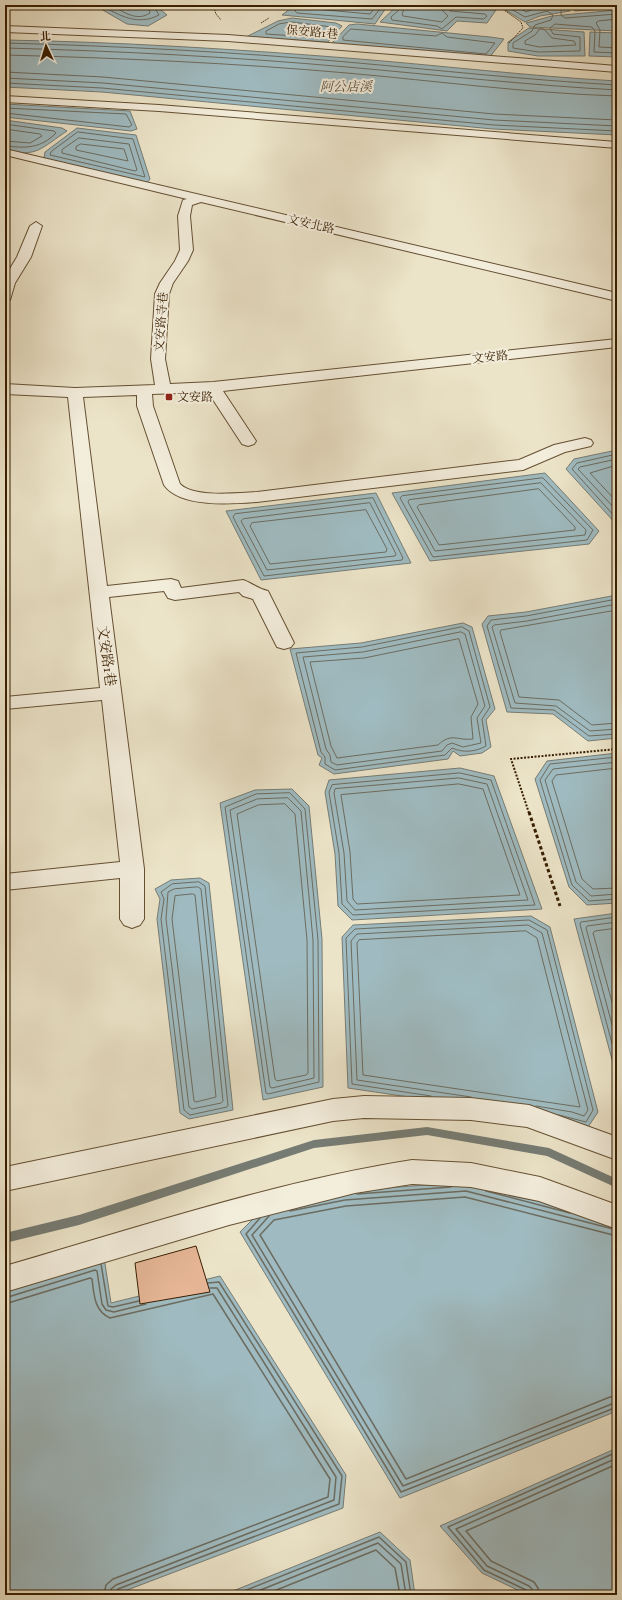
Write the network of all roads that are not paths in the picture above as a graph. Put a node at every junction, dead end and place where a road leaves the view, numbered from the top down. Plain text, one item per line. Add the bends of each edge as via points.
1 (5, 29) edge
2 (617, 69) edge
3 (5, 99) edge
4 (617, 145) edge
5 (5, 152) edge
6 (200, 198) junction
7 (36, 226) dead end
8 (5, 297) edge
9 (617, 297) edge
10 (617, 343) edge
11 (214, 387) junction
12 (5, 389) edge
13 (163, 390) junction
14 (144, 391) junction
15 (75, 393) junction
16 (248, 441) dead end
17 (585, 443) dead end
18 (98, 593) junction
19 (284, 643) dead end
20 (112, 693) junction
21 (5, 703) edge
22 (132, 869) junction
23 (5, 882) edge
24 (132, 919) dead end
25 (617, 1149) edge
26 (5, 1179) edge
27 (617, 1217) edge
28 (5, 1279) edge

1 - 2 street, 保安路1巷 via 213,37
3 - 4 street via 159,108
5 - 6 street, 文安北路
6 - 9 street, 文安北路
6 - 13 street, 文安路寺巷 via 186,203 185,256 163,287 158,360
7 - 8 street via 24,257 8,283
10 - 11 street, 文安路
11 - 13 street, 文安路
11 - 16 street
12 - 15 street, 文安路
13 - 14 street, 文安路
14 - 15 street, 文安路
14 - 17 street via 145,406 172,485 179,492 193,495 263,498 523,465 560,448
15 - 18 street, 文安路1巷
18 - 19 street via 172,585 175,594 243,586 250,592 261,595
18 - 20 street, 文安路1巷
20 - 21 street
20 - 22 street, 文安路1巷
22 - 23 street
22 - 24 street, 文安路1巷
25 - 26 street via 529,1116 471,1109 364,1107 333,1110
27 - 28 street via 540,1189 471,1175 412,1172 355,1181 229,1213

